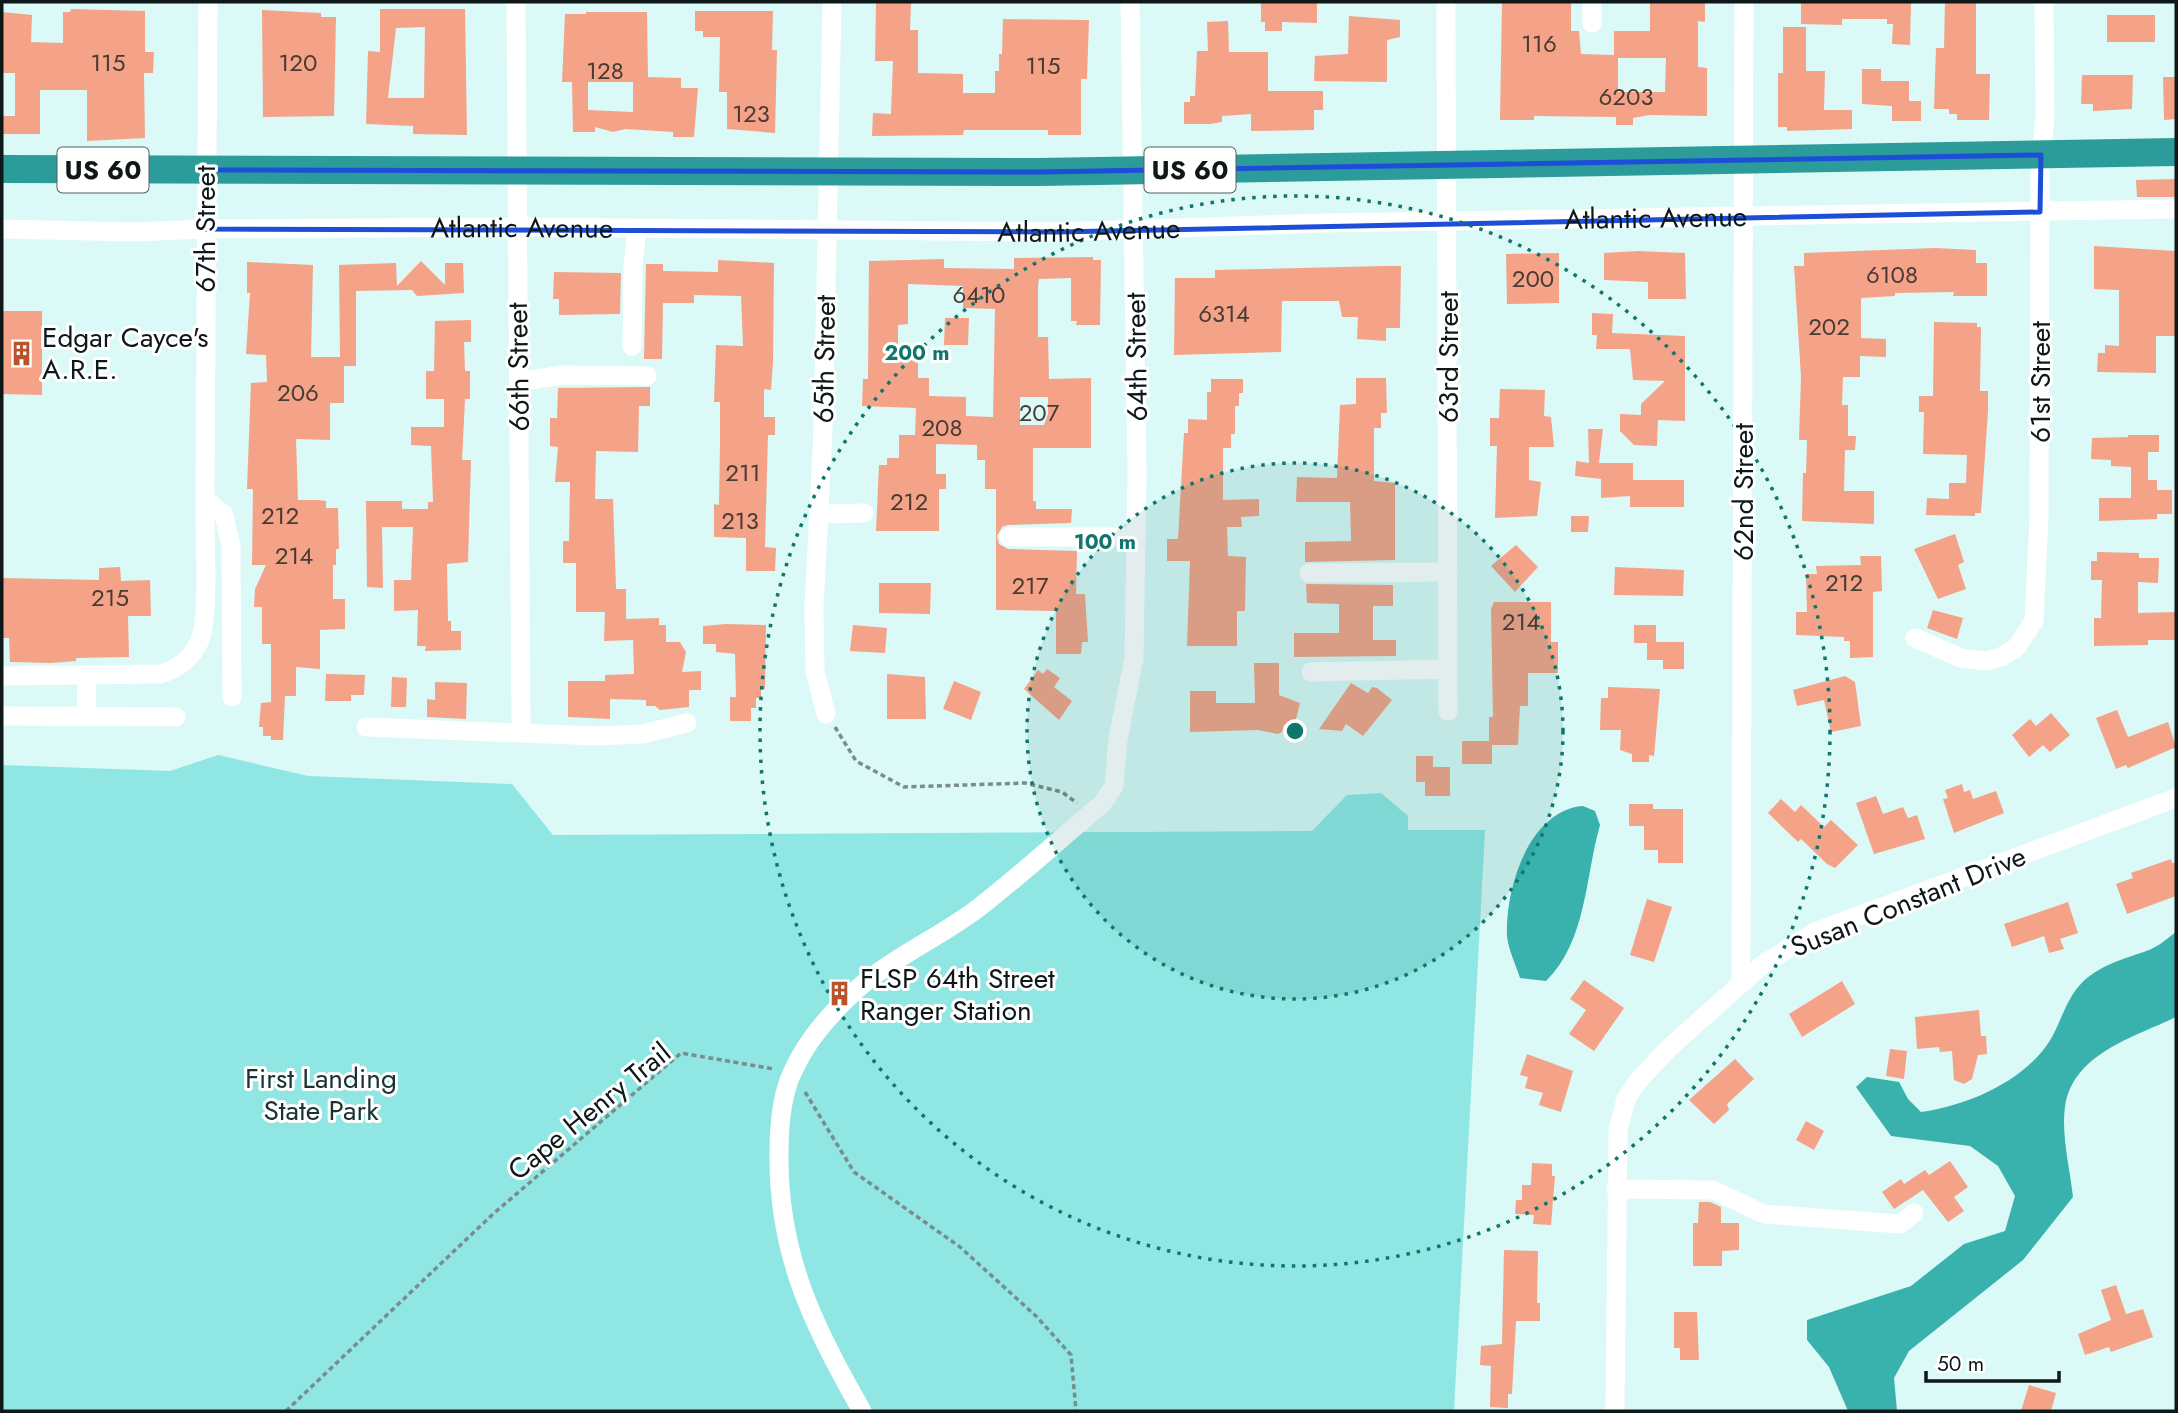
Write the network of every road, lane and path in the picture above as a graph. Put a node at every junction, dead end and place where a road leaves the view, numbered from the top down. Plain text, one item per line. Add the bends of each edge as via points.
1 (208, 2) edge
2 (516, 2) edge
3 (832, 2) edge
4 (1130, 2) edge
5 (1446, 2) edge
6 (1592, 2) edge
7 (1744, 2) edge
8 (2044, 2) edge
9 (1592, 23) dead end
10 (2176, 152) edge
11 (2041, 155) junction
12 (1743, 160) junction
13 (1447, 165) junction
14 (2, 169) edge
15 (204, 170) junction
16 (516, 171) junction
17 (1132, 171) junction
18 (828, 172) junction
19 (2176, 209) edge
20 (2040, 212) junction
21 (1743, 216) junction
22 (1447, 222) junction
23 (516, 227) junction
24 (2, 229) edge
25 (205, 229) junction
26 (637, 229) junction
27 (826, 229) junction
28 (1135, 230) junction
29 (632, 346) dead end
30 (647, 376) dead end
31 (519, 382) junction
32 (205, 499) junction
33 (864, 513) dead end
34 (820, 514) junction
35 (1009, 537) dead end
36 (1136, 537) junction
37 (1448, 572) junction
38 (1309, 573) dead end
39 (1915, 638) dead end
40 (1448, 669) junction
41 (1311, 672) dead end
42 (86, 675) junction
43 (2, 676) edge
44 (232, 697) dead end
45 (1448, 711) dead end
46 (826, 714) joint
47 (2, 716) edge
48 (86, 717) junction
49 (176, 717) dead end
50 (687, 723) dead end
51 (366, 727) dead end
52 (521, 732) junction
53 (2176, 798) edge
54 (1091, 813) junction
55 (1741, 982) junction
56 (792, 1071) junction
57 (1616, 1189) junction
58 (1914, 1213) dead end
59 (286, 1411) edge
60 (862, 1411) edge
61 (1076, 1411) edge
62 (1615, 1411) edge

1 - 15 street, 67th Street
2 - 16 street, 66th Street
3 - 18 street, 65th Street
4 - 17 street, 64th Street
5 - 13 street, 63rd Street
6 - 9 street
7 - 12 street, 62nd Street
8 - 11 street, 61st Street
10 - 11 highway, Atlantic Avenue / US 60
11 - 12 highway, Atlantic Avenue / US 60
11 - 20 street, 61st Street
12 - 13 highway, Atlantic Avenue / US 60
12 - 21 street, 62nd Street
13 - 17 highway, Atlantic Avenue / US 60
13 - 22 street, 63rd Street
14 - 15 highway, Atlantic Avenue / US 60
15 - 16 highway, Atlantic Avenue / US 60
15 - 25 street, 67th Street
16 - 18 highway, Atlantic Avenue / US 60
16 - 23 street, 66th Street
17 - 18 highway, Atlantic Avenue / US 60
17 - 28 street, 64th Street
18 - 27 street, 65th Street
19 - 20 street, Atlantic Avenue
20 - 21 street, Atlantic Avenue
20 - 39 street, 61st Street via 2034,621 2016,648 1986,661 1961,658
21 - 22 street, Atlantic Avenue
21 - 55 street, 62nd Street
22 - 28 street, Atlantic Avenue
22 - 37 street, 63rd Street
23 - 25 street, Atlantic Avenue
23 - 26 street, Atlantic Avenue
23 - 31 street, 66th Street
24 - 25 street, Atlantic Avenue
25 - 32 street, 67th Street
26 - 27 street, Atlantic Avenue
26 - 29 street
27 - 28 street, Atlantic Avenue
27 - 34 street, 65th Street
28 - 36 street, 64th Street
30 - 31 street via 562,375
31 - 52 street, 66th Street
32 - 42 street, 67th Street via 204,624 193,652 180,665 160,674
32 - 44 street via 224,515 231,546
33 - 34 street
34 - 46 street, 65th Street via 815,671
35 - 36 street
36 - 54 street, 64th Street via 1134,658 1114,786
37 - 38 street
37 - 40 street, 63rd Street
40 - 41 street
40 - 45 street, 63rd Street
42 - 43 street, 67th Street
42 - 48 street
46 - 54 path via 856,761 904,787 1025,783 1062,792
47 - 48 street
48 - 49 street
50 - 52 street via 643,734
51 - 52 street
53 - 55 street, Susan Constant Drive via 1815,932
54 - 56 street, 64th Street via 978,908 874,974 824,1023
55 - 57 street, Susan Constant Drive via 1669,1048 1626,1099 1618,1131
56 - 59 path, Cape Henry Trail via 681,1054 493,1214
56 - 60 street via 779,1140 784,1231 809,1312
56 - 61 path via 854,1172 960,1247 1037,1317 1071,1355
57 - 58 street via 1713,1190 1764,1214 1837,1222 1900,1224
57 - 62 street, Susan Constant Drive

